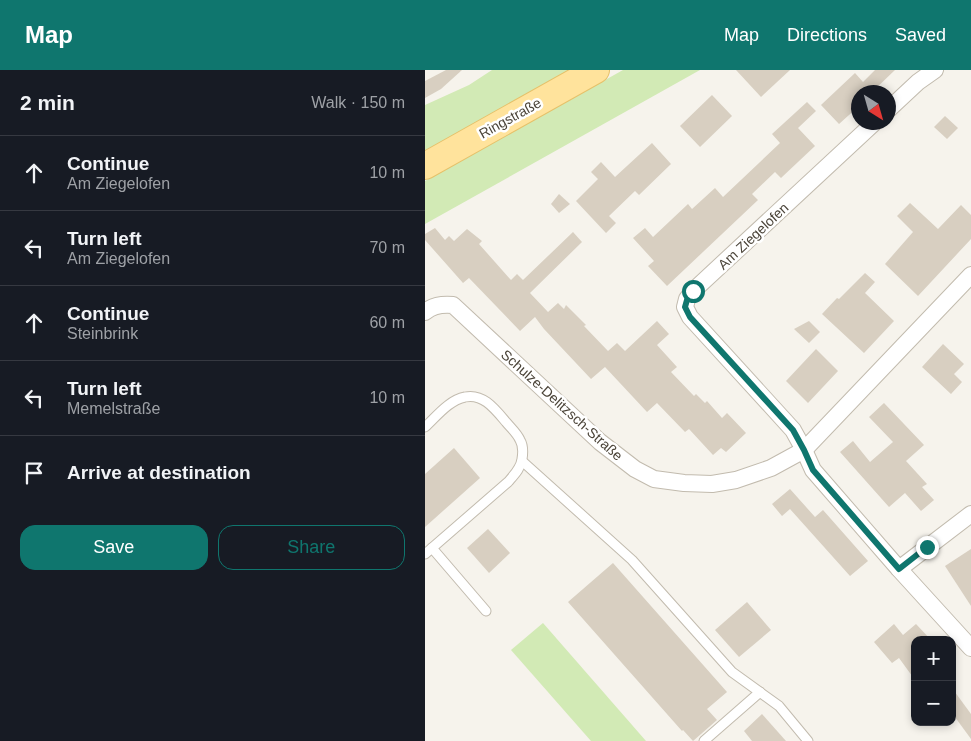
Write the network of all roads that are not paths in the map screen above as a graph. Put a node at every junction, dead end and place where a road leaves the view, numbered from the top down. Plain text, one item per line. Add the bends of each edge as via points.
1 (596, 70) edge
2 (935, 70) edge
3 (896, 103) edge
4 (866, 130) edge
5 (425, 166) edge
6 (971, 275) edge
7 (425, 312) edge
8 (425, 427) edge
9 (804, 450) junction
10 (522, 461) junction
11 (971, 514) edge
12 (428, 551) edge
13 (899, 569) junction
14 (486, 611) dead end
15 (971, 648) edge
16 (760, 692) junction
17 (704, 741) edge
18 (808, 741) edge

1 - 5 main road, Ringstraße
2 - 3 street
4 - 9 street, Am Ziegelofen via 693,291 685,307 690,317 793,430
6 - 9 street, Schulze-Delitzsch-Straße
7 - 9 street, Schulze-Delitzsch-Straße via 443,304 453,305 600,442 635,469 654,478 712,484 736,480 771,468
8 - 10 lane via 452,403 465,397 483,399 521,441
9 - 13 street via 813,470
10 - 12 lane via 508,482
10 - 16 lane via 632,560 732,672
11 - 13 street
12 - 14 lane
13 - 15 street
16 - 17 lane
16 - 18 lane via 779,706

